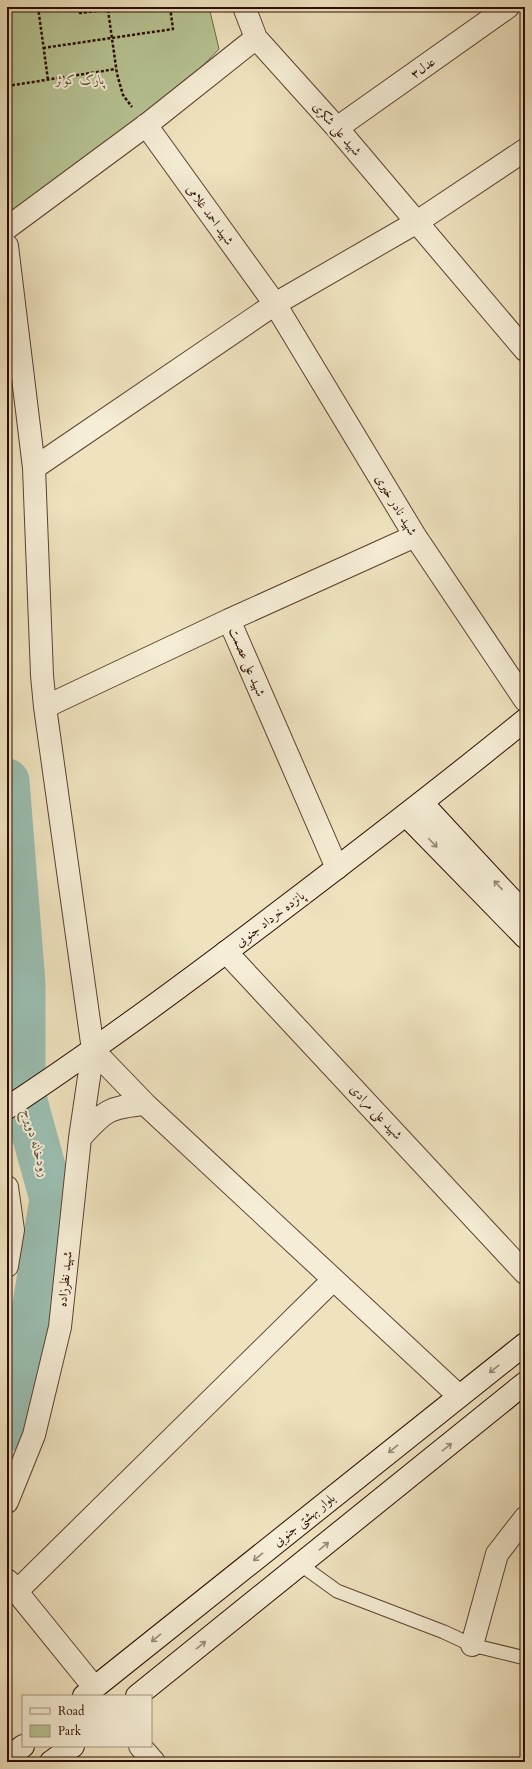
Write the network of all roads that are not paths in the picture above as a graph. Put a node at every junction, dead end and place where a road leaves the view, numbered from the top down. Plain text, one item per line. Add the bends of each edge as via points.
1 (508, 7) edge
2 (245, 8) edge
3 (256, 38) junction
4 (146, 125) junction
5 (337, 128) junction
6 (525, 150) edge
7 (417, 222) junction
8 (7, 228) edge
9 (7, 246) edge
10 (275, 304) junction
11 (525, 350) edge
12 (34, 468) junction
13 (415, 536) junction
14 (229, 620) junction
15 (525, 700) edge
16 (45, 707) junction
17 (525, 720) edge
18 (414, 809) junction
19 (337, 868) junction
20 (525, 914) edge
21 (525, 937) edge
22 (226, 952) junction
23 (94, 1050) junction
24 (145, 1104) junction
25 (7, 1108) edge
26 (80, 1138) junction
27 (7, 1187) edge
28 (7, 1266) edge
29 (525, 1272) edge
30 (333, 1280) junction
31 (525, 1344) edge
32 (525, 1383) edge
33 (459, 1396) junction
34 (7, 1502) edge
35 (525, 1518) edge
36 (301, 1565) junction
37 (12, 1586) edge
38 (472, 1645) junction
39 (525, 1658) edge
40 (89, 1692) edge
41 (139, 1695) edge
42 (22, 1747) edge
43 (71, 1747) edge
44 (141, 1747) edge
45 (7, 1759) edge
46 (51, 1762) edge
47 (154, 1762) edge

1 - 5 street, عدل۳
2 - 3 street, شهید علی شکری
3 - 4 street
3 - 5 street, شهید علی شکری
4 - 8 street
4 - 10 street, شهید احمد غلامی
5 - 7 street, شهید علی شکری
6 - 7 street
7 - 10 street
7 - 11 street, شهید علی شکری
9 - 12 street, شهید نظرزاده
10 - 12 street
10 - 13 street, شهید نادر خیری
12 - 16 street, شهید نظرزاده
13 - 14 street
13 - 15 street, شهید نادر خیری
14 - 16 street, شهید علی عصمت
14 - 19 street, شهید علی عصمت
16 - 23 street, شهید نظرزاده
17 - 18 street, پانزده خرداد جنوبی
18 - 19 street, پانزده خرداد جنوبی
20 -> 18 street
18 -> 21 street
19 - 22 street, پانزده خرداد جنوبی
22 - 23 street, پانزده خرداد جنوبی
22 - 29 street, شهید علی مرادی
23 - 24 street
23 - 25 street, پانزده خرداد جنوبی
23 - 26 street, شهید نظرزاده
24 - 26 street via 109,1110
24 - 30 street
26 - 34 street, شهید نظرزاده via 60,1327 34,1435
27 - 28 street via 13,1230
30 - 33 street
30 - 37 street
31 -> 33 street, بلوار بهشتی جنوبی
36 -> 32 street
33 -> 40 street, بلوار بهشتی جنوبی
35 - 38 street via 497,1554
36 - 38 lane via 337,1591
41 -> 36 street
37 - 40 street
38 - 39 lane
42 - 45 street
43 - 46 street
44 - 47 street

